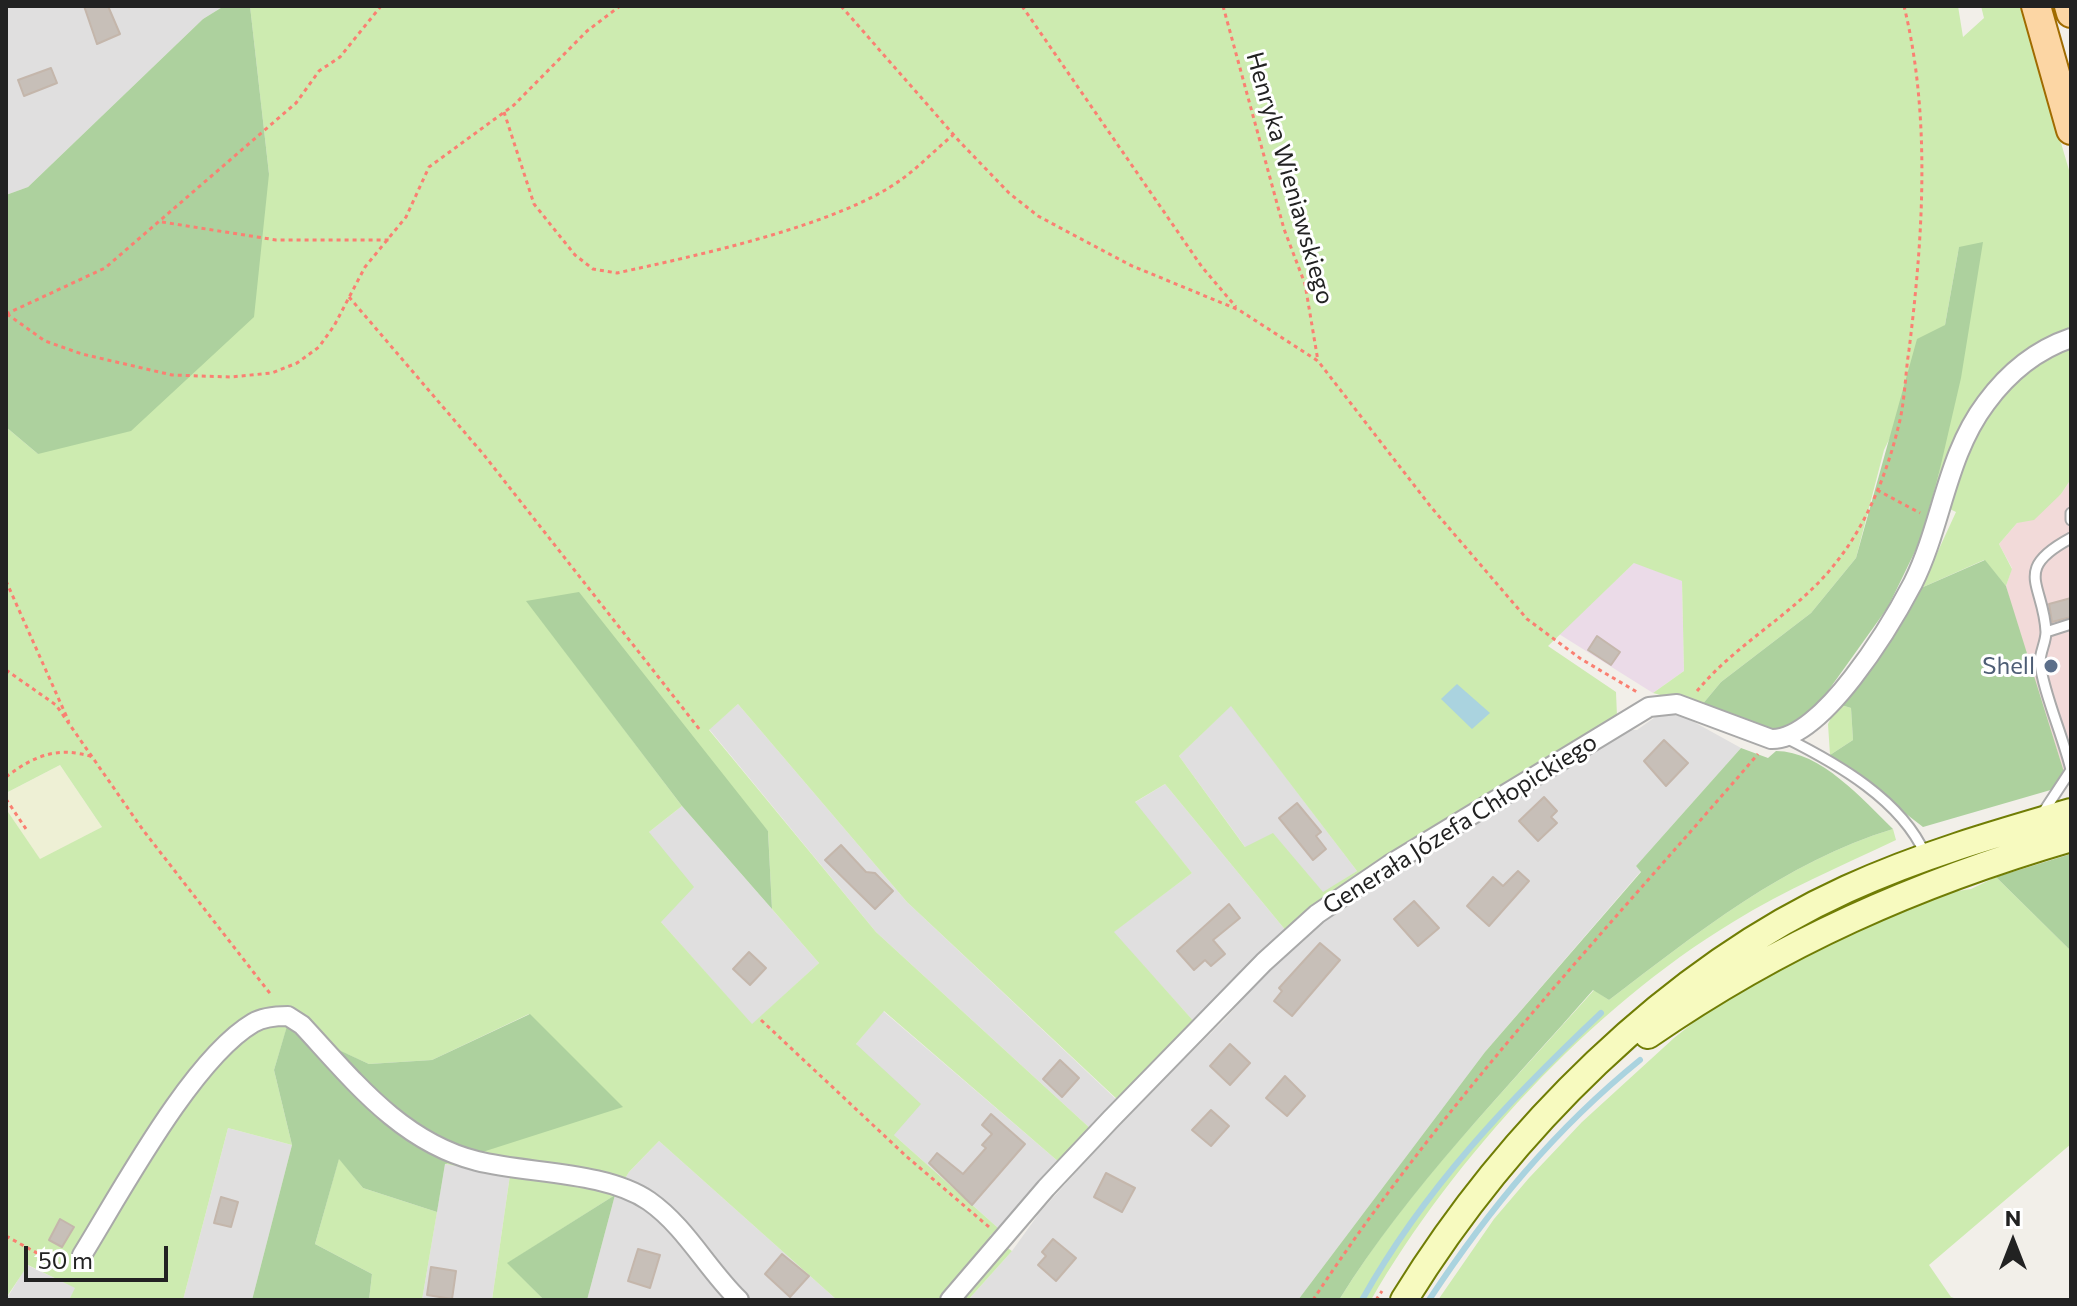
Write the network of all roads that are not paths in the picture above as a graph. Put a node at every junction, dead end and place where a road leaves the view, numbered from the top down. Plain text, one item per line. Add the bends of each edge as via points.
1 (2036, 6) edge
2 (2069, 6) edge
3 (2071, 13) edge
4 (2071, 130) edge
5 (2071, 338) edge
6 (2071, 513) edge
7 (2071, 520) edge
8 (2071, 538) edge
9 (2071, 624) edge
10 (2046, 632) junction
11 (1779, 739) junction
12 (2068, 745) edge
13 (2071, 770) edge
14 (2071, 812) edge
15 (2037, 822) junction
16 (2071, 838) edge
17 (1927, 857) junction
18 (1588, 1074) junction
19 (82, 1255) road end
20 (739, 1300) edge
21 (950, 1300) edge
22 (1404, 1300) edge

1 - 4 main road
2 - 3 main road
5 - 11 street via 2016,368 1985,404 1949,476 1913,583 1848,685 1809,726
6 - 7 lane
8 - 10 lane via 2035,568
9 - 10 lane
10 - 12 lane via 2040,661
11 - 17 lane via 1830,760 1900,816
11 - 21 street, Generała Józefa Chłopickiego via 1684,706 1657,704 1518,785 1317,914 1111,1119
12 - 13 lane
13 - 15 lane
14 - 15 main road
15 - 17 main road
16 - 18 main road via 1935,880 1811,938 1723,986
17 - 18 main road via 1846,889 1739,949 1636,1025
18 - 22 main road via 1507,1158
19 - 20 street via 186,1091 214,1058 255,1021 288,1016 391,1116 434,1146 476,1161 619,1187 648,1200

